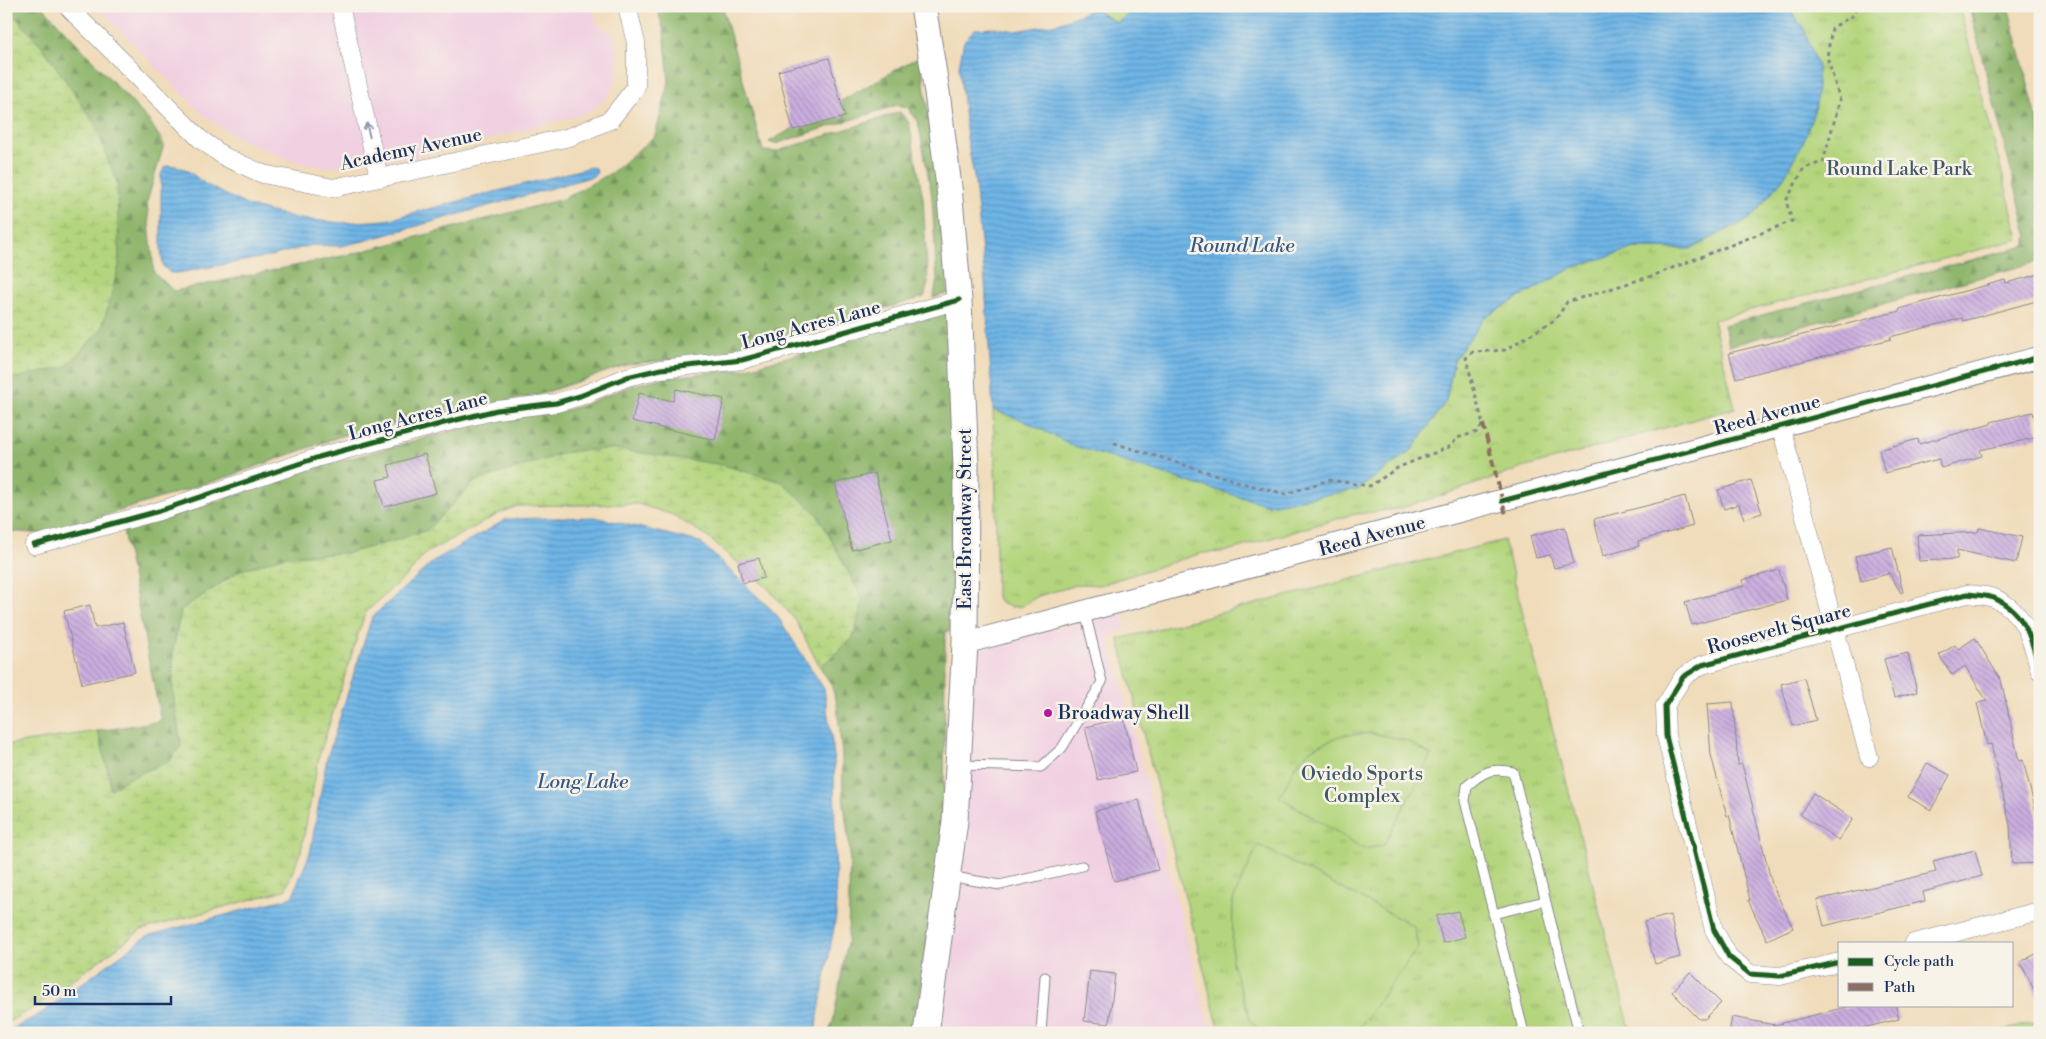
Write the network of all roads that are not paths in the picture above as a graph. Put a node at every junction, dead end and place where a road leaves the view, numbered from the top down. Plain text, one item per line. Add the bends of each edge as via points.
1 (68, 6) edge
2 (340, 6) edge
3 (626, 6) edge
4 (923, 6) edge
5 (378, 178) junction
6 (959, 300) junction
7 (2040, 356) edge
8 (1781, 427) junction
9 (34, 545) dead end
10 (1085, 612) junction
11 (1835, 629) junction
12 (965, 643) junction
13 (2040, 672) edge
14 (1869, 756) dead end
15 (958, 765) junction
16 (1082, 866) dead end
17 (948, 876) junction
18 (1545, 901) junction
19 (2040, 911) edge
20 (1493, 914) junction
21 (1918, 942) edge
22 (1838, 962) edge
23 (1046, 977) dead end
24 (926, 1033) edge
25 (1041, 1033) edge
26 (1524, 1033) edge
27 (1579, 1033) edge

1 - 5 street, Academy Avenue via 200,139 226,157 263,174 333,188
5 -> 2 street
3 - 5 street, Academy Avenue via 636,43 636,87 610,120 570,137
4 - 6 main road, East Broadway Street via 949,187
6 - 9 street, Long Acres Lane via 742,360 661,369 627,377 556,403 497,410 444,423 320,457 159,511
6 - 12 main road, East Broadway Street via 966,466
7 - 8 street, Reed Avenue
8 - 10 street, Reed Avenue
8 - 11 street
10 - 12 street, Reed Avenue
10 - 15 lane via 1102,682 1062,748 1041,767
11 - 13 street, Roosevelt Square via 1967,594 1993,597 2017,613 2032,639
11 - 14 street
11 - 22 street, Roosevelt Square via 1702,665 1683,677 1665,706 1666,736 1714,930 1729,957 1750,974 1780,976
12 - 15 main road, East Broadway Street
15 - 17 main road, East Broadway Street
16 - 17 lane via 1000,885
17 - 24 main road, East Broadway Street
18 - 20 lane
18 - 20 lane via 1513,772 1500,769 1483,773 1467,786 1464,801
18 - 27 lane
19 - 21 street
20 - 26 lane
23 - 25 lane

